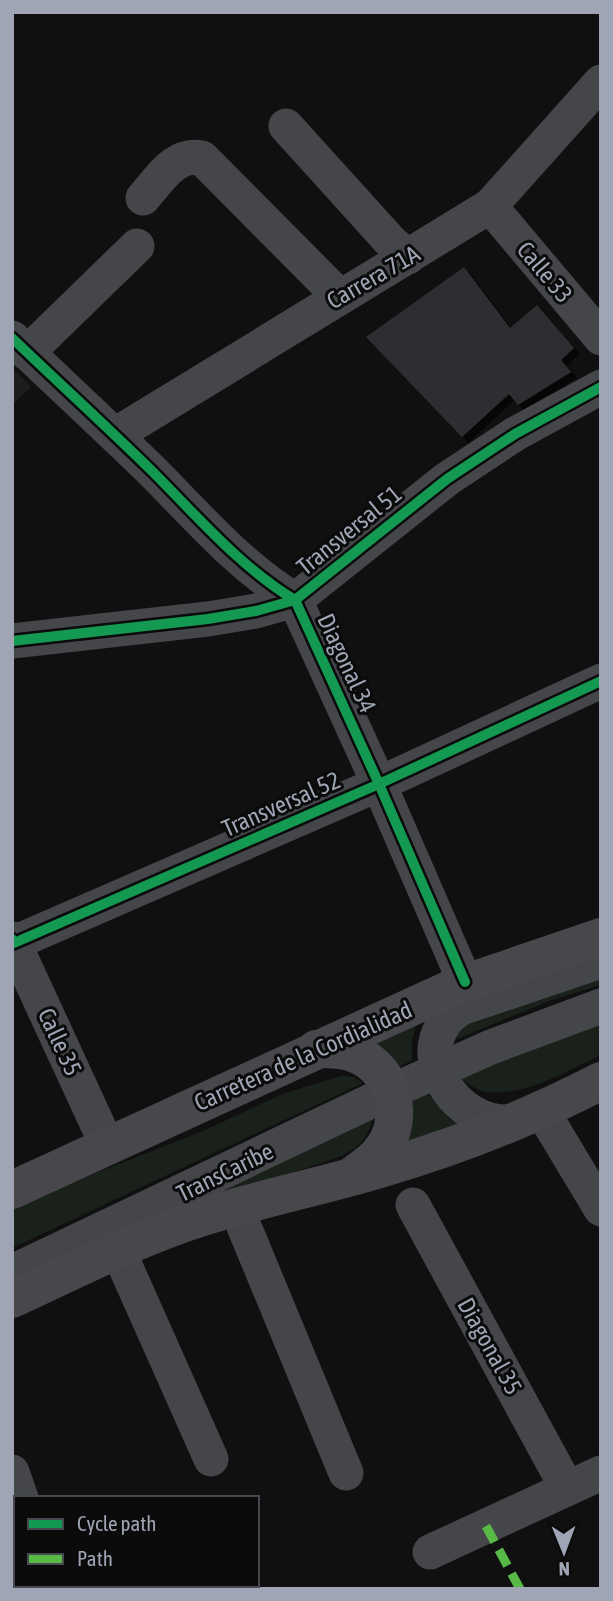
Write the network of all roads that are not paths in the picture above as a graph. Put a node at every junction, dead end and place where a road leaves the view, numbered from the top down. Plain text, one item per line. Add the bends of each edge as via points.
1 (601, 82) edge
2 (286, 126) dead end
3 (143, 198) dead end
4 (489, 206) junction
5 (136, 246) dead end
6 (408, 257) junction
7 (339, 296) junction
8 (601, 338) edge
9 (20, 345) edge
10 (601, 387) edge
11 (115, 435) junction
12 (295, 600) junction
13 (12, 641) edge
14 (601, 681) edge
15 (379, 784) junction
16 (601, 913) edge
17 (601, 937) edge
18 (13, 941) edge
19 (601, 961) edge
20 (461, 984) junction
21 (601, 992) edge
22 (601, 1006) edge
23 (316, 1049) junction
24 (437, 1065) junction
25 (601, 1081) edge
26 (389, 1086) junction
27 (542, 1111) junction
28 (107, 1145) junction
29 (351, 1177) junction
30 (12, 1190) edge
31 (413, 1205) dead end
32 (236, 1207) junction
33 (601, 1209) edge
34 (118, 1250) junction
35 (12, 1255) edge
36 (12, 1272) edge
37 (12, 1299) edge
38 (211, 1459) dead end
39 (12, 1472) edge
40 (346, 1473) dead end
41 (601, 1473) edge
42 (567, 1488) junction
43 (19, 1496) edge
44 (430, 1552) dead end

1 - 4 street, Carrera 71A
2 - 6 street
3 - 7 street via 179,159 202,158
4 - 6 street, Carrera 71A
4 - 8 street, Calle 33
5 - 9 street
6 - 7 street, Carrera 71A
7 - 11 street, Carrera 71A
9 - 11 street, Diagonal 34
10 - 12 street, Transversal 51 via 515,434 447,479
11 - 12 street, Diagonal 34 via 233,552
12 - 13 street, Transversal 51 via 208,620
12 - 15 street, Diagonal 34
14 - 15 street, Transversal 52
15 - 18 street, Transversal 52
15 - 20 street, Diagonal 34
16 - 20 highway
17 - 20 highway, Carretera de la Cordialidad
18 - 28 street, Calle 35
19 - 24 street via 461,1008 440,1030
20 - 23 highway, Carretera de la Cordialidad
21 - 24 street, TransCaribe via 537,1014
22 - 24 street, TransCaribe
23 - 26 highway via 359,1055 375,1066
23 - 28 highway, Carretera de la Cordialidad
24 - 26 street, TransCaribe
24 - 27 street via 445,1088 461,1106 482,1118 507,1122
25 - 27 highway
26 - 29 highway via 395,1112 391,1133 381,1152
26 - 35 street, TransCaribe
26 - 36 street, TransCaribe
27 - 29 highway via 459,1144
27 - 33 street
28 - 30 highway, Carretera de la Cordialidad
29 - 32 highway
31 - 42 street, Diagonal 35
32 - 34 highway
32 - 40 street
34 - 37 highway
34 - 38 street
39 - 43 street
41 - 42 street
42 - 44 street

